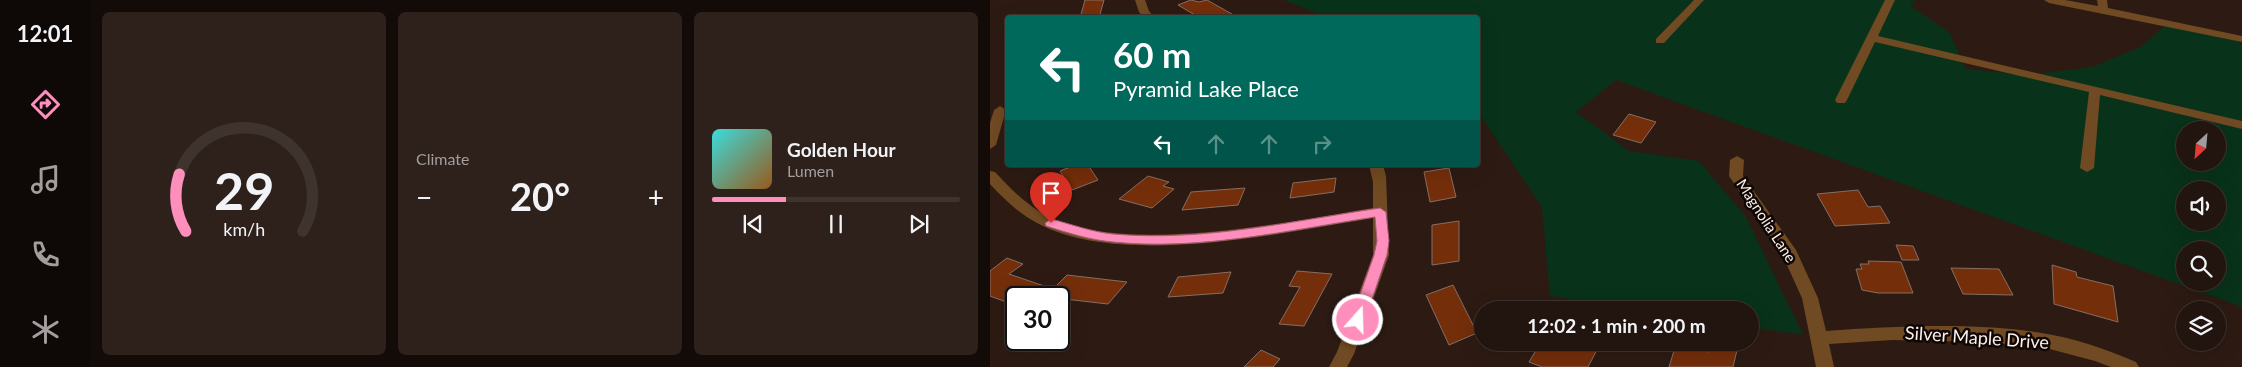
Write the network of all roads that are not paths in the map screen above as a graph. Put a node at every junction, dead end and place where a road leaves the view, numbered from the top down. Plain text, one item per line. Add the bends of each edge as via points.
1 (1140, 0) edge
2 (1699, 0) edge
3 (1890, 0) edge
4 (2049, 0) edge
5 (2102, 5) edge
6 (1147, 15) edge
7 (1872, 38) junction
8 (2242, 39) edge
9 (1660, 41) dead end
10 (2096, 90) junction
11 (1841, 100) dead end
12 (999, 110) edge
13 (2242, 125) edge
14 (990, 145) edge
15 (1737, 160) dead end
16 (1377, 167) edge
17 (2087, 168) dead end
18 (990, 175) edge
19 (1380, 212) junction
20 (1820, 338) junction
21 (1338, 367) edge
22 (1826, 367) edge
23 (2130, 367) edge

1 - 6 street
2 - 9 street
3 - 7 street
4 - 5 street
5 - 8 street
7 - 10 street
7 - 11 street
10 - 13 street
10 - 17 street
12 - 14 street
15 - 20 street, Magnolia Lane via 1736,176 1788,250 1810,298
16 - 19 street via 1381,180
18 - 19 street via 1017,205 1039,217 1079,232 1112,238 1168,241 1207,238
19 - 21 street via 1381,255
20 - 22 street, Magnolia Lane
20 - 23 street, Silver Maple Drive via 1892,333 2042,340 2098,354

